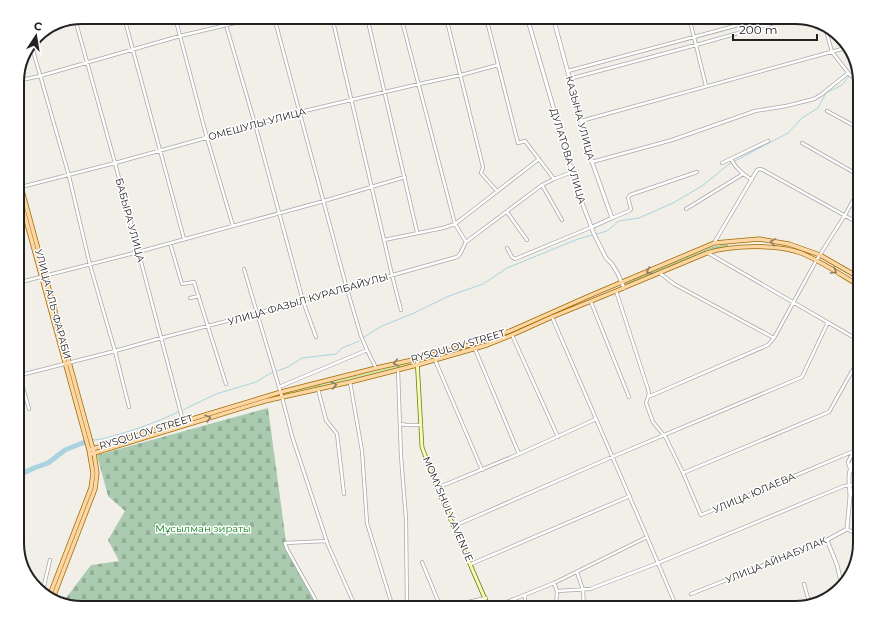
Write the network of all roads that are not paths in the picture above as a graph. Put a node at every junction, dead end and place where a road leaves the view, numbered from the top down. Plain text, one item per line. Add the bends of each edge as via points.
1 (77, 24) edge
2 (126, 24) edge
3 (177, 24) edge
4 (230, 24) edge
5 (276, 24) edge
6 (334, 24) edge
7 (369, 24) edge
8 (403, 24) edge
9 (448, 24) edge
10 (488, 24) edge
11 (529, 24) edge
12 (555, 24) edge
13 (691, 24) edge
14 (743, 24) edge
15 (770, 24) edge
16 (226, 25) junction
17 (827, 34) edge
18 (180, 36) junction
19 (694, 38) junction
20 (696, 45) junction
21 (132, 49) junction
22 (842, 49) edge
23 (832, 52) junction
24 (34, 56) edge
25 (88, 62) junction
26 (498, 65) junction
27 (568, 71) junction
28 (849, 74) junction
29 (461, 75) junction
30 (40, 76) junction
31 (853, 77) edge
32 (570, 78) junction
33 (24, 79) edge
34 (419, 84) junction
35 (706, 87) junction
36 (385, 92) junction
37 (351, 100) junction
38 (828, 111) dead end
39 (300, 112) junction
40 (581, 121) junction
41 (255, 124) junction
42 (853, 125) edge
43 (207, 138) junction
44 (768, 141) dead end
45 (802, 143) dead end
46 (161, 151) junction
47 (539, 159) junction
48 (731, 159) junction
49 (592, 162) junction
50 (115, 163) junction
51 (722, 163) dead end
52 (572, 172) junction
53 (697, 172) dead end
54 (853, 172) edge
55 (743, 174) junction
56 (69, 176) junction
57 (405, 177) junction
58 (554, 179) junction
59 (752, 180) junction
60 (542, 185) junction
61 (24, 186) edge
62 (372, 187) junction
63 (497, 191) junction
64 (324, 201) junction
65 (853, 201) edge
66 (24, 208) edge
67 (686, 209) dead end
68 (507, 212) junction
69 (279, 213) junction
70 (845, 215) junction
71 (612, 218) junction
72 (562, 220) dead end
73 (853, 220) edge
74 (455, 224) junction
75 (233, 226) junction
76 (592, 227) junction
77 (417, 232) junction
78 (184, 239) junction
79 (384, 240) junction
80 (527, 240) dead end
81 (466, 242) junction
82 (730, 242) junction
83 (170, 243) junction
84 (714, 243) junction
85 (507, 248) dead end
86 (730, 249) junction
87 (138, 252) junction
88 (707, 253) junction
89 (820, 255) junction
90 (816, 261) junction
91 (90, 265) junction
92 (244, 269) dead end
93 (660, 273) junction
94 (853, 274) edge
95 (392, 275) junction
96 (44, 276) junction
97 (24, 281) edge
98 (622, 282) junction
99 (853, 282) edge
100 (624, 288) junction
101 (347, 289) junction
102 (616, 291) junction
103 (199, 296) junction
104 (190, 298) dead end
105 (303, 301) junction
106 (591, 302) junction
107 (793, 303) junction
108 (401, 310) dead end
109 (258, 313) junction
110 (552, 317) junction
111 (828, 322) junction
112 (208, 326) junction
113 (512, 335) junction
114 (316, 337) dead end
115 (853, 337) edge
116 (161, 338) junction
117 (774, 338) junction
118 (484, 340) junction
119 (487, 346) junction
120 (474, 349) junction
121 (367, 350) junction
122 (115, 351) junction
123 (417, 359) junction
124 (435, 359) junction
125 (68, 363) junction
126 (418, 365) junction
127 (376, 368) junction
128 (853, 369) edge
129 (398, 370) junction
130 (24, 375) edge
131 (350, 382) junction
132 (226, 384) dead end
133 (279, 387) junction
134 (317, 389) junction
135 (24, 392) edge
136 (281, 392) junction
137 (282, 396) junction
138 (628, 397) dead end
139 (647, 397) junction
140 (129, 407) dead end
141 (29, 409) dead end
142 (596, 419) junction
143 (183, 421) junction
144 (400, 424) junction
145 (421, 425) junction
146 (663, 435) junction
147 (558, 437) junction
148 (90, 447) junction
149 (853, 451) edge
150 (853, 453) edge
151 (92, 454) junction
152 (519, 454) junction
153 (612, 457) junction
154 (853, 462) edge
155 (850, 469) junction
156 (482, 470) junction
157 (853, 472) edge
158 (683, 473) junction
159 (849, 485) junction
160 (853, 485) edge
161 (438, 488) junction
162 (853, 488) edge
163 (344, 494) dead end
164 (630, 496) junction
165 (850, 496) junction
166 (454, 526) junction
167 (848, 529) junction
168 (853, 532) edge
169 (647, 536) junction
170 (827, 540) junction
171 (327, 541) junction
172 (50, 560) dead end
173 (422, 562) dead end
174 (658, 563) junction
175 (471, 564) junction
176 (577, 572) junction
177 (840, 579) edge
178 (554, 583) junction
179 (804, 584) dead end
180 (44, 586) edge
181 (583, 590) junction
182 (557, 591) junction
183 (51, 592) edge
184 (55, 594) edge
185 (691, 594) dead end
186 (526, 595) junction
187 (486, 598) junction
188 (809, 600) edge
189 (316, 601) edge
190 (353, 601) edge
191 (391, 601) edge
192 (407, 601) edge
193 (437, 601) edge
194 (472, 601) edge
195 (488, 601) edge
196 (510, 601) edge
197 (526, 601) edge
198 (556, 601) edge
199 (584, 601) edge
200 (674, 601) edge

1 - 25 street, БАБЫРА УЛИЦА
2 - 21 street
3 - 18 street
4 - 16 street
5 - 39 street
6 - 37 street
7 - 36 street
8 - 34 street
9 - 29 street
10 - 26 street
11 - 52 street, ДУЛАТОВА УЛИЦА
12 - 27 street, КАЗЫНА УЛИЦА
13 - 19 street
14 - 19 street
15 - 20 street
16 - 18 street
16 - 41 street
17 - 23 street
18 - 21 street
18 - 43 street
19 - 20 street
19 - 27 street
20 - 32 street
20 - 35 street
21 - 25 street
21 - 46 street
22 - 23 street
23 - 28 street
23 - 35 street
24 - 30 street
25 - 30 street
25 - 50 street, БАБЫРА УЛИЦА
26 - 29 street, ОМЕШУЛЫ УЛИЦА
26 - 47 street via 518,143 525,141
27 - 32 street, КАЗЫНА УЛИЦА
28 - 31 street
28 - 49 street via 814,99 755,111 672,140
29 - 34 street, ОМЕШУЛЫ УЛИЦА
29 - 63 street via 483,167 481,173
30 - 33 street
30 - 56 street
32 - 40 street, КАЗЫНА УЛИЦА
34 - 36 street, ОМЕШУЛЫ УЛИЦА
34 - 74 street
35 - 40 street
36 - 37 street, ОМЕШУЛЫ УЛИЦА
36 - 57 street
37 - 39 street, ОМЕШУЛЫ УЛИЦА
37 - 62 street
38 - 42 street
39 - 41 street, ОМЕШУЛЫ УЛИЦА
39 - 64 street
40 - 49 street, КАЗЫНА УЛИЦА
41 - 43 street, ОМЕШУЛЫ УЛИЦА
41 - 69 street
43 - 46 street, ОМЕШУЛЫ УЛИЦА
43 - 75 street
44 - 48 street
45 - 54 street
46 - 50 street, ОМЕШУЛЫ УЛИЦА
46 - 78 street
47 - 58 street
47 - 63 street
48 - 51 street
48 - 55 street
49 - 71 street, КАЗЫНА УЛИЦА
50 - 56 street, ОМЕШУЛЫ УЛИЦА
50 - 87 street, БАБЫРА УЛИЦА
52 - 58 street, УЛИЦА ФАЗЫЛ КУРАЛБАЙУЛЫ
52 - 76 street, ДУЛАТОВА УЛИЦА
53 - 71 street via 630,195 630,209
55 - 59 street
55 - 67 street
56 - 61 street, ОМЕШУЛЫ УЛИЦА
56 - 91 street
57 - 62 street
57 - 77 street
58 - 60 street, УЛИЦА ФАЗЫЛ КУРАЛБАЙУЛЫ
59 - 70 street via 757,170 763,170
59 - 84 street
60 - 68 street, УЛИЦА ФАЗЫЛ КУРАЛБАЙУЛЫ
60 - 72 street
62 - 64 street
62 - 79 street
63 - 74 street
64 - 69 street
64 - 101 street
65 - 70 street
66 - 96 main road, УЛИЦА АЛЬ-ФАРАБИ
68 - 80 street
68 - 81 street, УЛИЦА ФАЗЫЛ КУРАЛБАЙУЛЫ
69 - 75 street
69 - 105 street
70 - 73 street
70 - 89 street
71 - 76 street
74 - 77 street
74 - 81 street
75 - 78 street
76 - 85 street via 514,258
76 - 98 street, ДУЛАТОВА УЛИЦА via 606,258
77 - 79 street
78 - 83 street
79 - 95 street
81 - 95 street, УЛИЦА ФАЗЫЛ КУРАЛБАЙУЛЫ via 457,257
82 - 84 main road, RYSQULOV STREET
82 - 86 main road
89 -> 82 main road, RYSQULOV STREET via 789,244 759,239
83 - 87 street
83 - 103 street via 182,284 194,282
84 -> 98 main road, RYSQULOV STREET
86 - 88 main road, RYSQULOV STREET
86 - 90 main road, RYSQULOV STREET via 788,249
87 - 91 street
87 - 116 street, БАБЫРА УЛИЦА
88 - 93 main road, RYSQULOV STREET
88 - 107 street
89 - 90 street
89 - 94 main road, RYSQULOV STREET
90 -> 99 main road, RYSQULOV STREET
90 - 107 street
91 - 96 street
91 - 122 street
92 - 109 street
93 - 100 main road, RYSQULOV STREET
93 - 117 street via 674,284
95 - 101 street, УЛИЦА ФАЗЫЛ КУРАЛБАЙУЛЫ
95 - 108 street
96 - 97 street
96 - 125 main road, УЛИЦА АЛЬ-ФАРАБИ
98 - 100 street, ДУЛАТОВА УЛИЦА
98 - 118 main road, RYSQULOV STREET
100 - 102 main road, RYSQULOV STREET
101 - 105 street, УЛИЦА ФАЗЫЛ КУРАЛБАЙУЛЫ
101 - 121 street
102 - 106 main road, RYSQULOV STREET
102 - 139 street, УЛИЦА ЮЛАЕВА via 648,389
103 - 104 street
103 - 112 street
105 - 109 street, УЛИЦА ФАЗЫЛ КУРАЛБАЙУЛЫ
105 - 114 street
106 - 110 main road, RYSQULOV STREET
106 - 138 street
107 - 111 street
107 - 117 street
109 - 112 street, УЛИЦА ФАЗЫЛ КУРАЛБАЙУЛЫ
109 - 133 street
110 - 113 main road, RYSQULOV STREET
110 - 142 street
111 - 115 street
111 - 146 street via 802,377
112 - 116 street, УЛИЦА ФАЗЫЛ КУРАЛБАЙУЛЫ
112 - 132 street
113 - 119 main road, RYSQULOV STREET
113 - 147 street
116 - 122 street, УЛИЦА ФАЗЫЛ КУРАЛБАЙУЛЫ
116 - 143 street, БАБЫРА УЛИЦА
117 - 139 street via 768,345
118 - 119 main road
118 - 123 main road, RYSQULOV STREET
119 - 120 main road, RYSQULOV STREET
120 - 124 main road, RYSQULOV STREET
120 - 152 street
121 - 127 street
121 - 133 street
122 - 125 street, УЛИЦА ФАЗЫЛ КУРАЛБАЙУЛЫ
122 - 140 street
123 - 126 main road, MOMYSHULY AVENUE
123 -> 127 main road, RYSQULOV STREET
124 - 126 main road, RYSQULOV STREET
124 - 156 street
125 - 130 street, УЛИЦА ФАЗЫЛ КУРАЛБАЙУЛЫ
125 - 148 main road, УЛИЦА АЛЬ-ФАРАБИ
126 - 129 main road, RYSQULOV STREET
126 - 145 main road, MOMYSHULY AVENUE
127 - 136 main road, RYSQULOV STREET
128 - 158 street via 829,412
129 - 131 main road, RYSQULOV STREET
129 - 144 street
134 -> 131 main road, RYSQULOV STREET
131 - 191 street via 362,451 367,523
133 - 136 street
134 - 137 main road, RYSQULOV STREET
134 - 163 street via 326,420 336,434
135 - 141 street
136 - 137 street
136 - 143 main road, RYSQULOV STREET
151 -> 137 main road, RYSQULOV STREET
137 - 171 street via 292,436
139 - 146 street, УЛИЦА ЮЛАЕВА via 646,402 653,422
142 - 147 street
142 - 153 street
143 - 148 main road, RYSQULOV STREET
144 - 145 street
144 - 192 street via 406,519
145 - 161 main road, MOMYSHULY AVENUE via 422,447
146 - 153 street
146 - 158 street, УЛИЦА ЮЛАЕВА
147 - 152 street
148 - 151 main road, УЛИЦА АЛЬ-ФАРАБИ
149 - 158 street, УЛИЦА ЮЛАЕВА via 701,515
150 - 155 street via 848,462
151 - 183 main road via 91,488
151 - 184 main road via 97,473 95,489
152 - 156 street
153 - 164 street
153 - 166 street
154 - 155 street
155 - 157 street
155 - 159 street
156 - 161 street
159 - 160 street
159 - 165 street
159 - 174 street
161 - 166 main road, MOMYSHULY AVENUE
162 - 165 street
164 - 169 street
164 - 175 street
165 - 167 street
166 - 175 main road, MOMYSHULY AVENUE
167 - 168 street
167 - 170 street, УЛИЦА АЙНАБУЛАК
169 - 174 street
169 - 176 street
170 - 177 street
170 - 185 street, УЛИЦА АЙНАБУЛАК
171 - 189 street via 286,543
171 - 190 street
172 - 180 street
173 - 193 street
174 - 181 street
174 - 200 street
175 - 187 main road, MOMYSHULY AVENUE
176 - 178 street
176 - 181 street
178 - 182 street
178 - 186 street
179 - 188 street
181 - 182 street
181 - 199 street
182 - 198 street
186 - 196 street
186 - 197 street
187 - 194 street
187 - 195 main road, MOMYSHULY AVENUE

